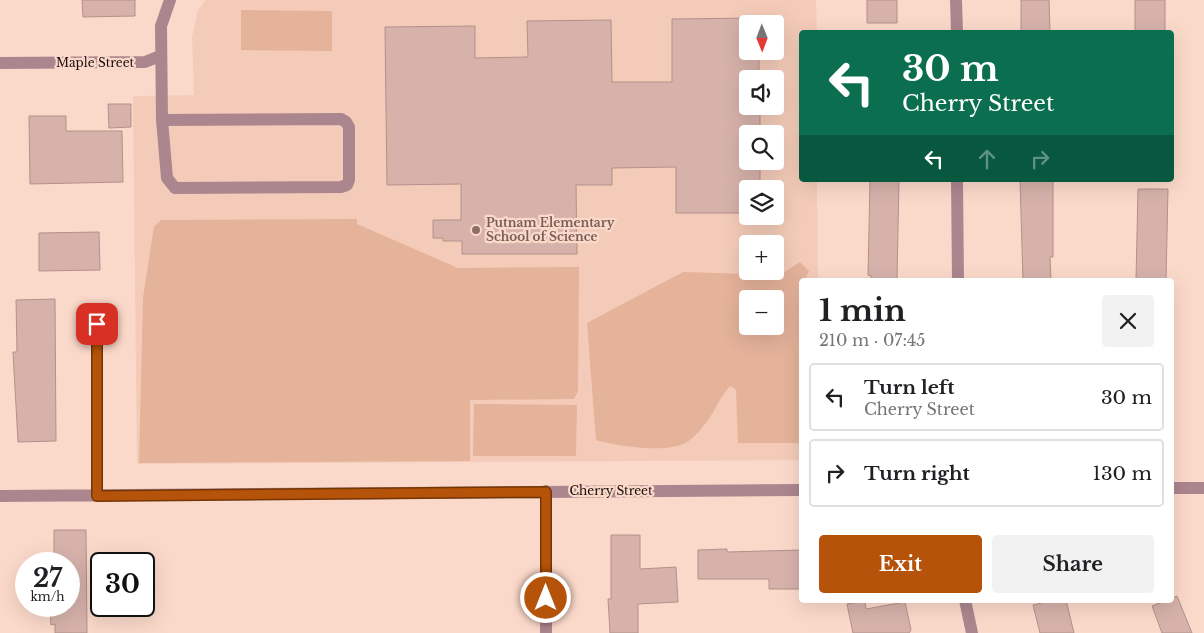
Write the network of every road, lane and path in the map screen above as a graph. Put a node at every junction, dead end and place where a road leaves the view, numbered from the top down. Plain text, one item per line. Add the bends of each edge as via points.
1 (170, 0) edge
2 (956, 0) edge
3 (956, 30) edge
4 (160, 56) junction
5 (0, 63) edge
6 (162, 120) junction
7 (957, 182) edge
8 (958, 278) edge
9 (97, 324) dead end
10 (1174, 488) edge
11 (1204, 488) edge
12 (799, 490) edge
13 (546, 492) junction
14 (0, 496) edge
15 (97, 496) junction
16 (966, 603) edge
17 (546, 633) edge
18 (972, 633) edge

1 - 4 street via 161,26
2 - 3 street
4 - 5 street, Maple Street via 145,62
4 - 6 street
6 - 6 street via 167,178 175,188 341,187 349,180 349,127 341,119
7 - 8 street
9 - 15 street
10 - 11 street
12 - 13 street, Cherry Street
13 - 15 street, Cherry Street
13 - 17 street
14 - 15 street, Cherry Street
16 - 18 street

